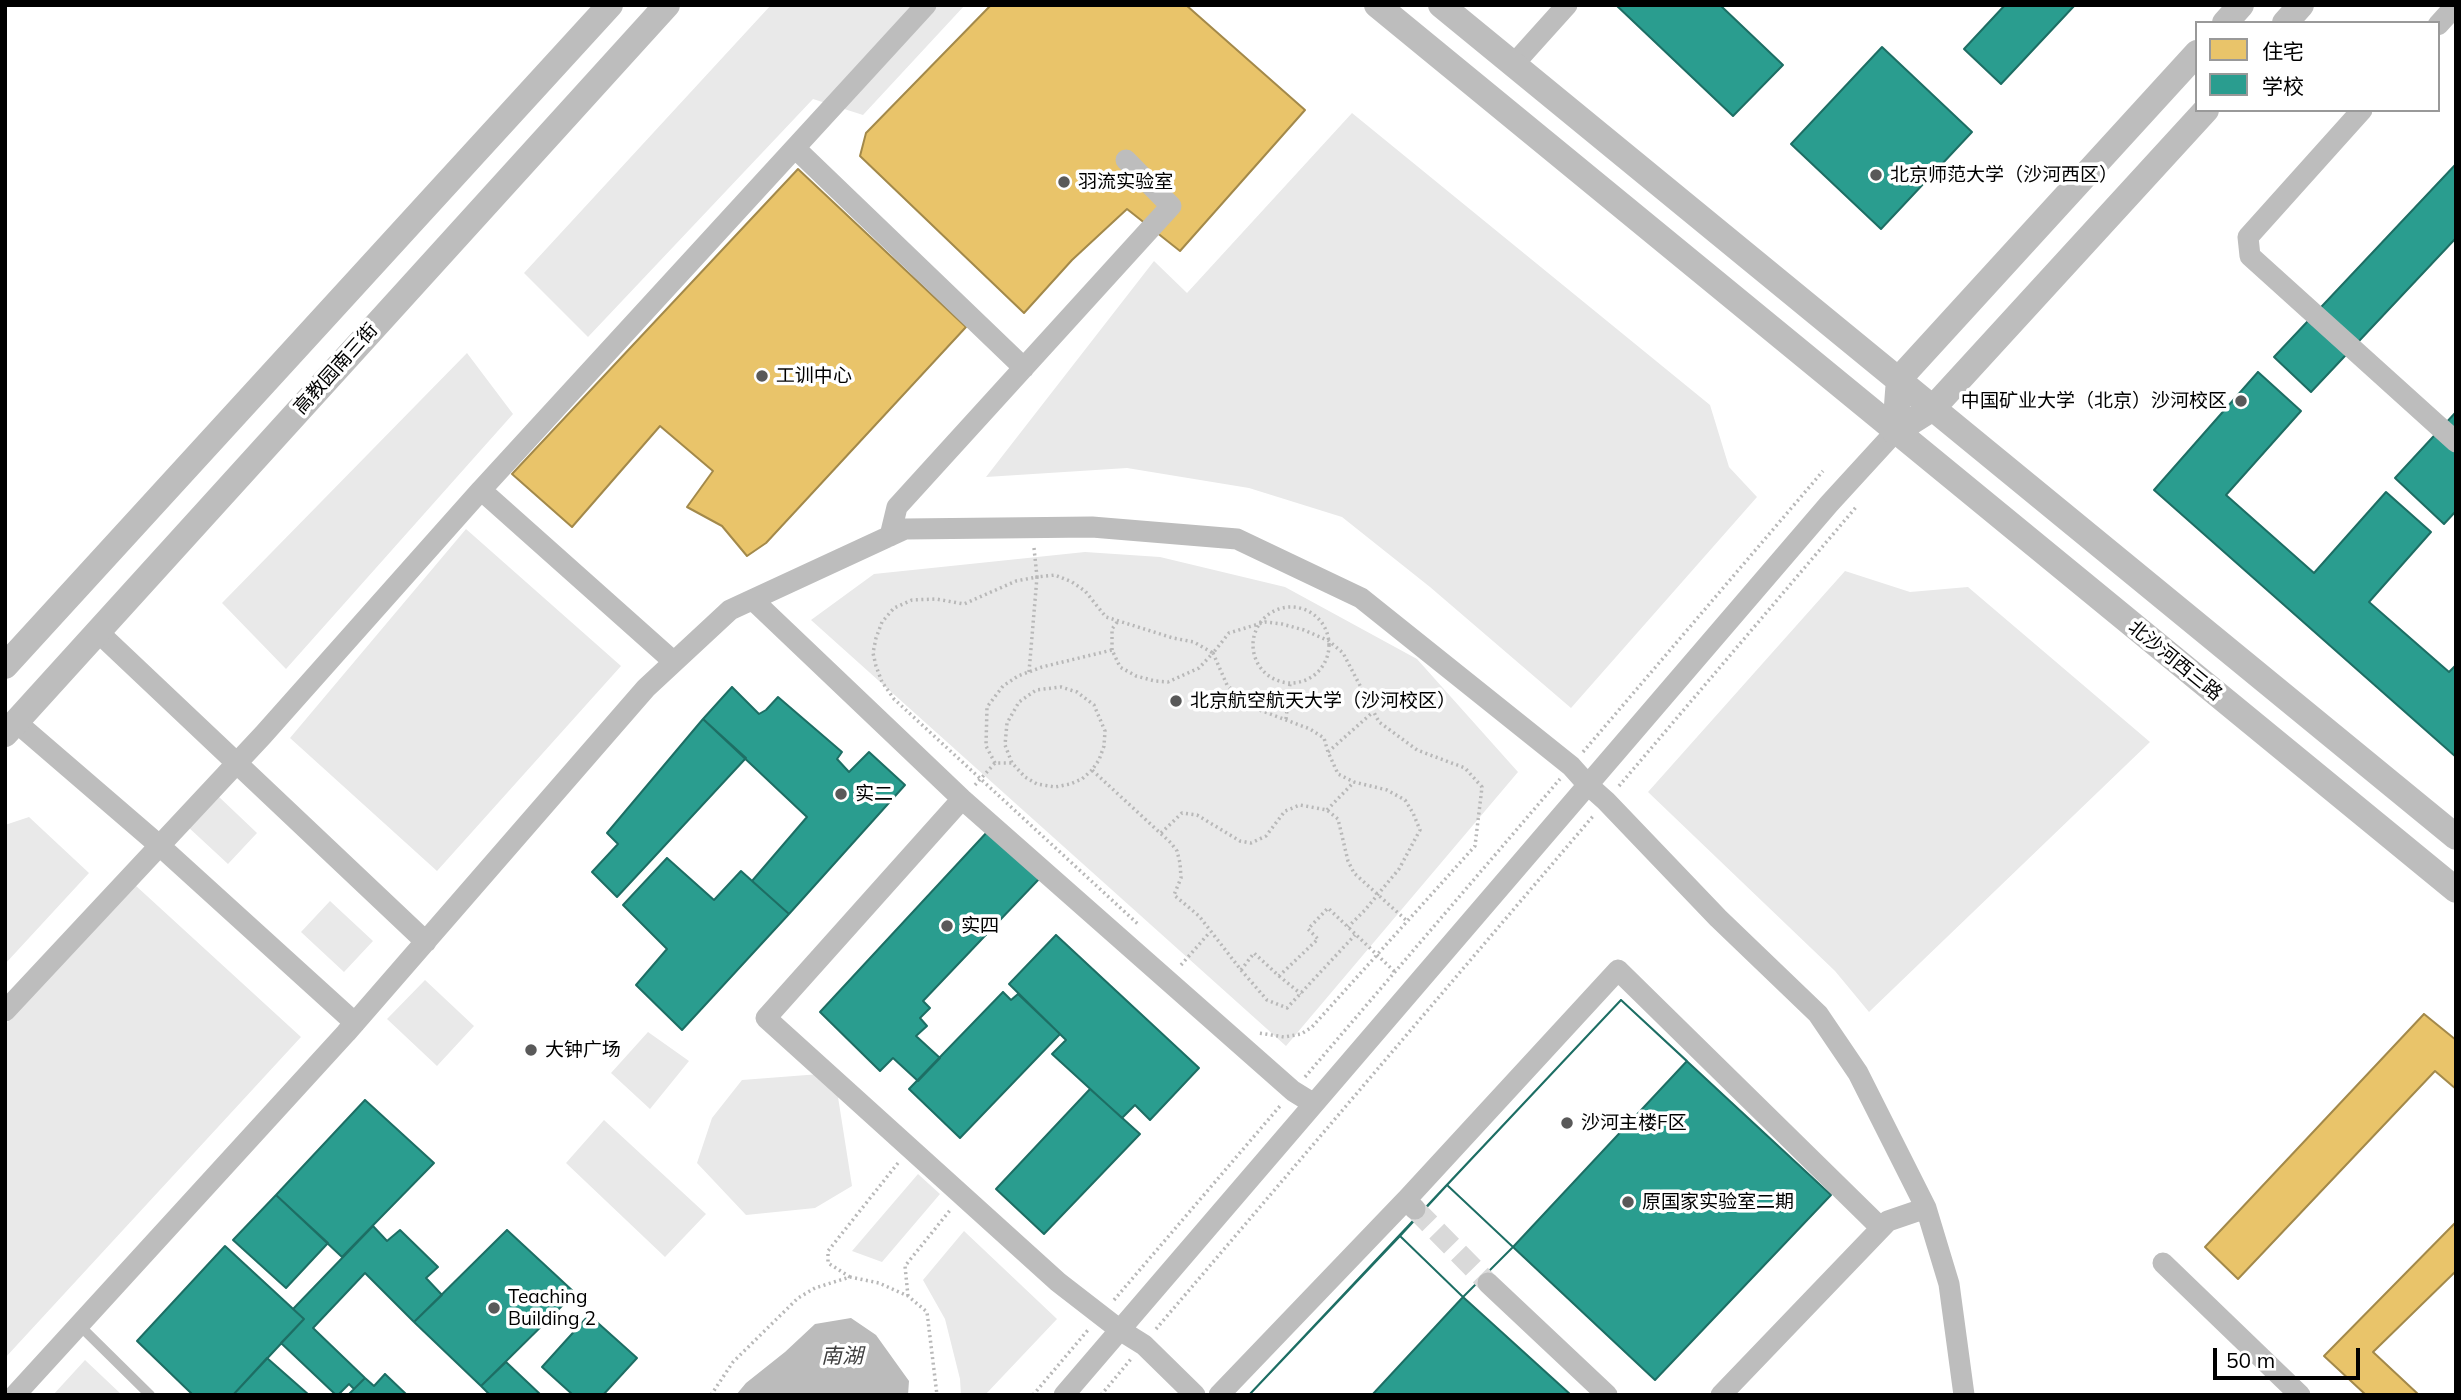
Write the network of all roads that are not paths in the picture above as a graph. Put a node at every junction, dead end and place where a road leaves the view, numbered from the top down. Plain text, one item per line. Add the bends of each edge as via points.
1 (610, 5) edge
2 (667, 5) edge
3 (926, 5) edge
4 (1377, 5) edge
5 (1441, 5) edge
6 (1567, 5) edge
7 (2241, 5) edge
8 (2456, 5) edge
9 (2227, 21) edge
10 (2440, 23) edge
11 (2195, 55) edge
12 (1513, 65) junction
13 (2204, 112) edge
14 (2360, 112) edge
15 (795, 148) junction
16 (1126, 160) dead end
17 (1024, 368) junction
18 (1899, 379) junction
19 (1933, 408) junction
20 (1895, 432) junction
21 (2456, 442) edge
22 (481, 490) junction
23 (890, 536) junction
24 (753, 600) junction
25 (98, 632) junction
26 (674, 663) junction
27 (5, 666) edge
28 (10, 728) edge
29 (237, 762) junction
30 (1588, 785) junction
31 (962, 799) junction
32 (2456, 837) edge
33 (160, 846) junction
34 (2456, 890) edge
35 (426, 942) junction
36 (5, 1011) edge
37 (355, 1023) junction
38 (1314, 1104) junction
39 (1926, 1208) junction
40 (1881, 1228) junction
41 (2163, 1263) dead end
42 (1488, 1283) tunnel mouth
43 (79, 1325) junction
44 (1121, 1330) junction
45 (15, 1395) edge
46 (150, 1395) edge
47 (1064, 1395) edge
48 (1195, 1395) edge
49 (1220, 1395) edge
50 (1607, 1395) edge
51 (1721, 1395) edge
52 (1964, 1395) edge
53 (2300, 1395) edge

1 - 27 street
2 - 25 street, 高教园南三街
3 - 15 street
4 - 20 street, 北沙河西三路
5 - 12 street
6 - 12 street
7 - 9 street
8 - 10 street
11 - 18 street
12 - 18 street
13 - 19 street
14 - 21 street via 2248,237 2250,256
15 - 17 street
15 - 22 street
16 - 17 street via 1171,206
17 - 23 street via 897,507
18 - 19 street
18 - 20 street
19 - 20 street
19 - 32 street
20 - 30 street
20 - 34 street, 北沙河西三路
22 - 26 street
22 - 29 street
23 - 24 street
23 - 30 street via 905,529 1092,527 1237,539 1361,598 1571,766
24 - 26 street via 730,610
24 - 31 street
25 - 28 street, 高教园南三街
25 - 29 street
26 - 35 street via 646,688
28 - 33 street
29 - 33 street
29 - 35 street
30 - 38 street
30 - 39 street via 1818,1014 1858,1073
31 - 38 street via 1293,1091
31 - 44 street via 766,1018 1058,1282
33 - 36 street
33 - 37 street
35 - 37 street
37 - 43 street
38 - 44 street
39 - 40 street via 1888,1221
39 - 52 street via 1949,1284
40 - 49 street via 1618,970 1411,1205
40 - 51 street
41 - 53 street
42 - 50 street
43 - 45 street
43 - 46 lane
44 - 47 street
44 - 48 street

